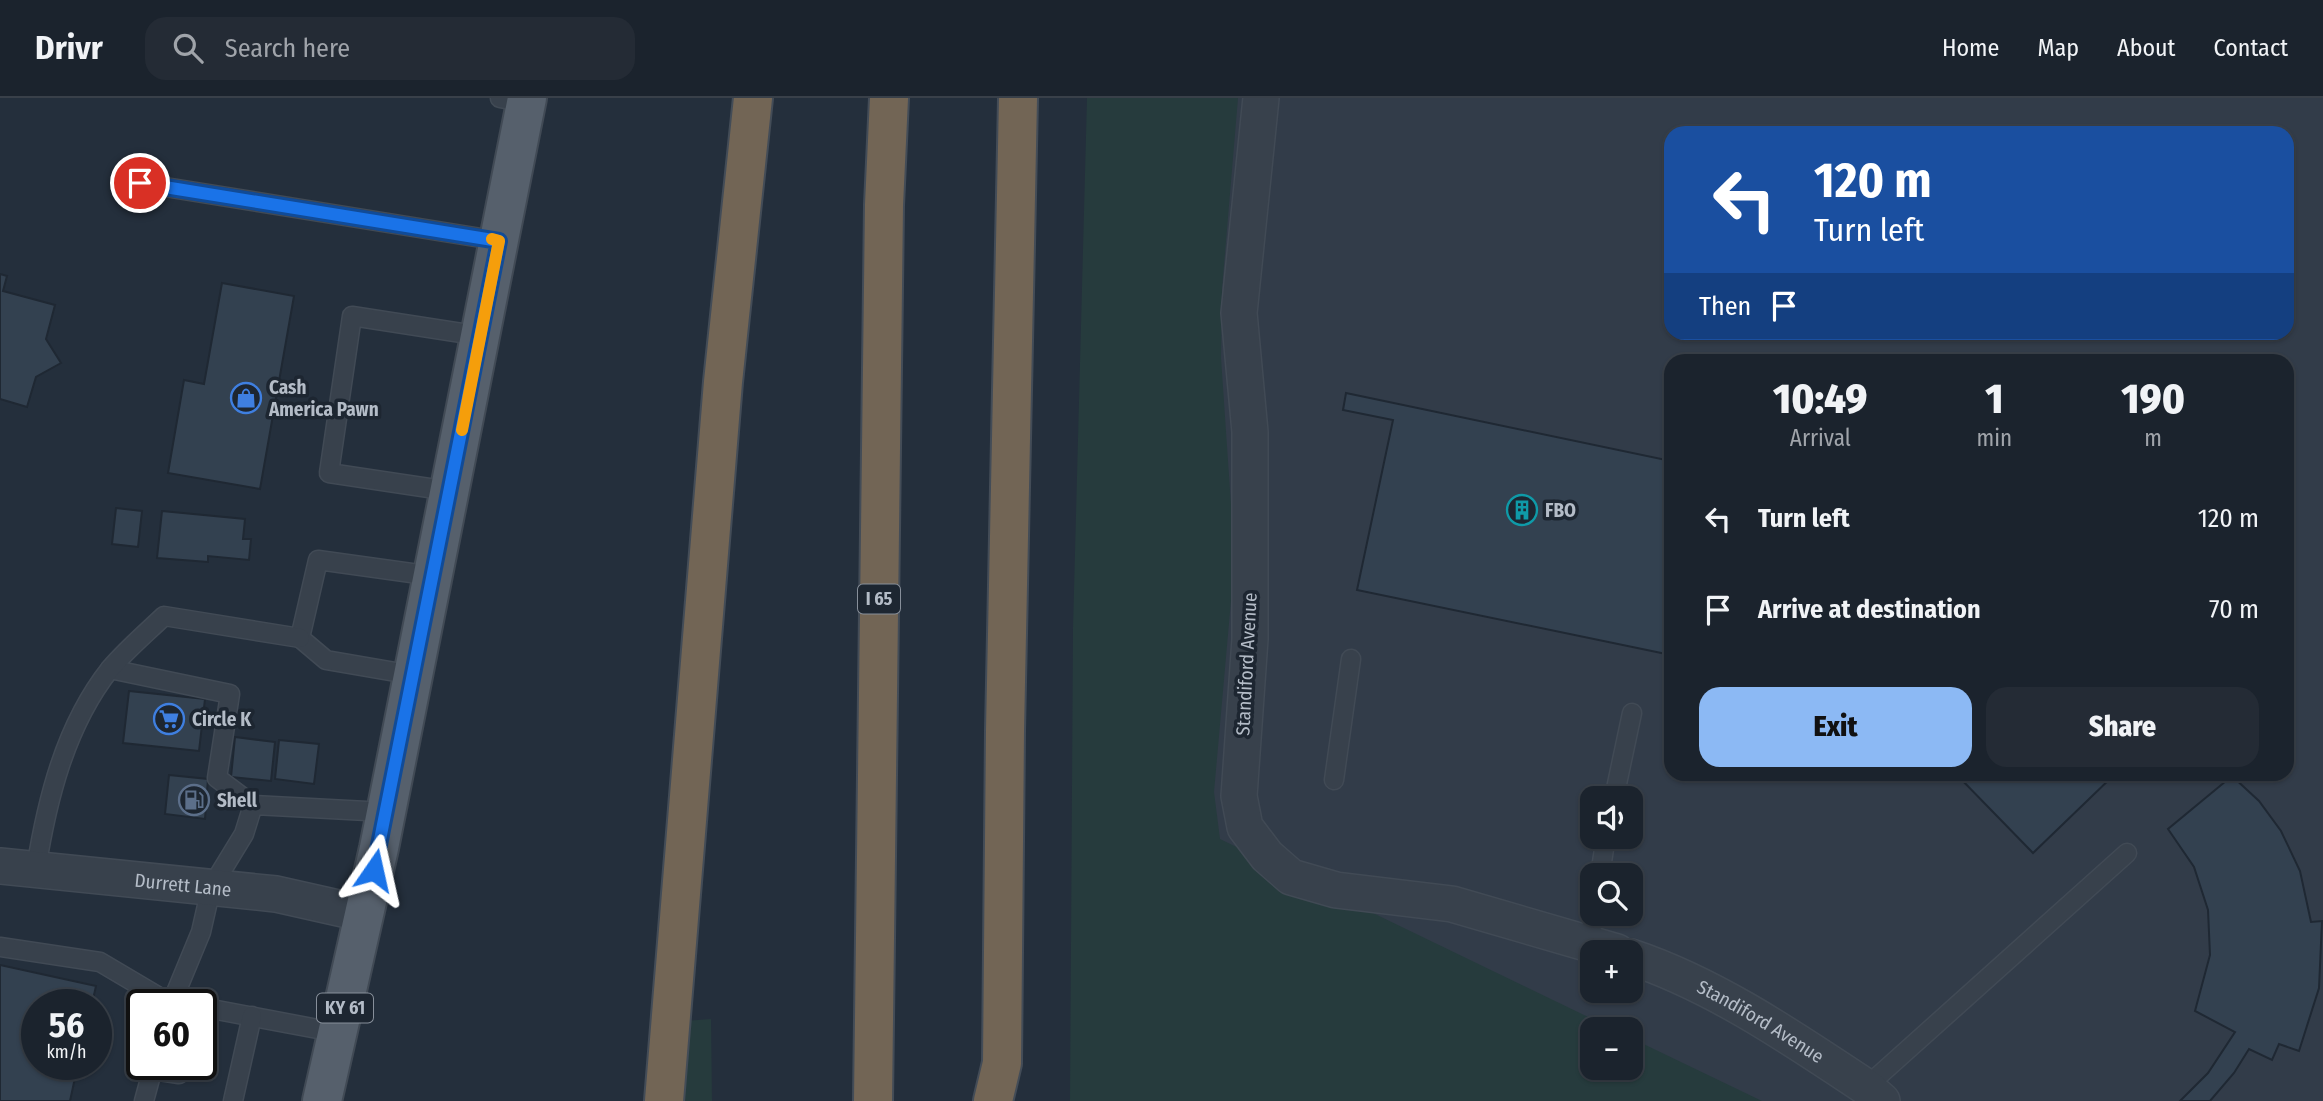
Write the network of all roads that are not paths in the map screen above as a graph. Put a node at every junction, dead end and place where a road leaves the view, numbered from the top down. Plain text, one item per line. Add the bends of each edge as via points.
1 (753, 98) edge
2 (889, 98) edge
3 (1018, 98) edge
4 (1261, 98) edge
5 (517, 100) edge
6 (140, 183) dead end
7 (499, 241) junction
8 (481, 335) junction
9 (449, 491) junction
10 (433, 576) junction
11 (300, 638) junction
12 (1351, 659) dead end
13 (110, 669) junction
14 (413, 675) junction
15 (1632, 713) dead end
16 (1334, 780) dead end
17 (1617, 786) edge
18 (253, 806) junction
19 (386, 812) junction
20 (2127, 853) dead end
21 (0, 866) edge
22 (36, 869) junction
23 (211, 887) junction
24 (365, 914) junction
25 (1600, 936) edge
26 (0, 947) edge
27 (1643, 961) edge
28 (149, 989) edge
29 (181, 989) edge
30 (217, 1010) edge
31 (252, 1016) junction
32 (338, 1032) junction
33 (1002, 1063) junction
34 (150, 1080) edge
35 (230, 1089) edge
36 (1874, 1094) edge
37 (144, 1101) edge
38 (322, 1101) edge
39 (664, 1101) edge
40 (873, 1101) edge
41 (993, 1101) edge
42 (1019, 1101) edge

1 - 39 highway via 723,382
2 - 40 highway, I 65
3 - 33 highway
4 - 25 street, Standiford Avenue via 1240,313 1250,432 1250,639 1239,796 1245,827 1291,877 1336,890 1452,904
5 - 7 main road, KY 61
6 - 7 lane
7 - 8 main road, KY 61
8 - 9 main road, KY 61
8 - 9 lane via 352,316 329,473
9 - 10 main road, KY 61
10 - 11 lane via 318,560
10 - 14 main road, KY 61
11 - 13 lane via 164,616
11 - 14 lane via 326,660
12 - 16 lane
13 - 18 lane via 230,694 216,778
13 - 22 lane via 76,724 46,808
14 - 19 main road, KY 61
15 - 17 lane
18 - 19 lane
18 - 23 lane via 244,834
19 - 24 main road, KY 61
20 - 36 lane
21 - 22 street, Durrett Lane
22 - 23 street, Durrett Lane
23 - 24 street, Durrett Lane via 275,894
23 - 29 lane
24 - 32 main road, KY 61
26 - 28 lane via 100,962
27 - 36 street, Standiford Avenue via 1668,969 1746,1012
30 - 31 lane
31 - 32 lane
31 - 35 lane
32 - 38 main road, KY 61
33 - 41 highway
33 - 42 highway
34 - 37 lane

